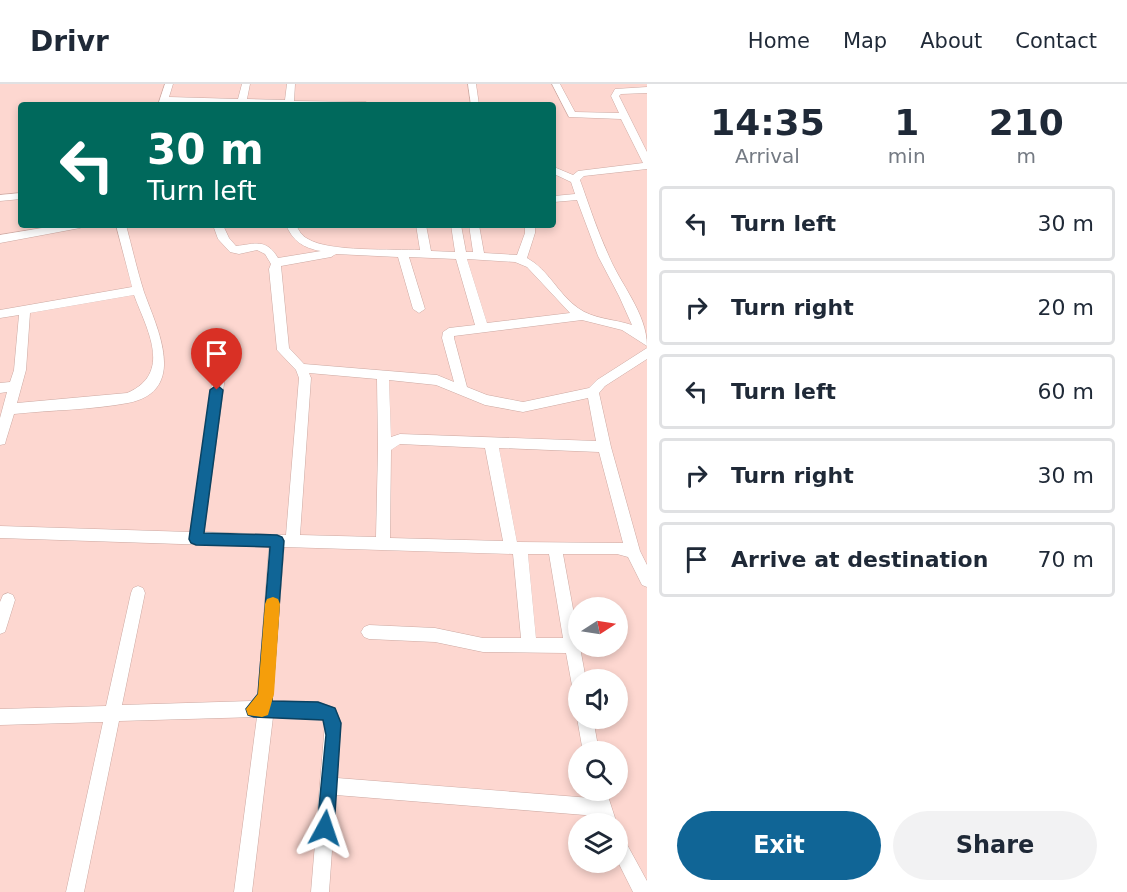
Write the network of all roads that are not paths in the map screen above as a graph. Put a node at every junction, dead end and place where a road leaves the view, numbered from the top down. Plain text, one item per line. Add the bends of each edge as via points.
1 (169, 84) edge
2 (246, 84) edge
3 (291, 84) edge
4 (472, 84) edge
5 (556, 84) edge
6 (608, 84) edge
7 (647, 90) edge
8 (615, 96) junction
9 (163, 102) edge
10 (242, 102) edge
11 (289, 102) edge
12 (475, 102) edge
13 (624, 116) junction
14 (647, 164) edge
15 (556, 171) edge
16 (575, 180) junction
17 (18, 196) edge
18 (580, 197) junction
19 (0, 198) edge
20 (556, 199) edge
21 (63, 228) edge
22 (122, 228) edge
23 (219, 228) edge
24 (292, 228) edge
25 (422, 228) edge
26 (456, 228) edge
27 (474, 228) edge
28 (530, 228) edge
29 (0, 239) edge
30 (342, 251) junction
31 (403, 254) junction
32 (426, 255) junction
33 (461, 256) junction
34 (479, 257) junction
35 (521, 260) junction
36 (276, 264) junction
37 (138, 290) junction
38 (419, 309) dead end
39 (25, 310) junction
40 (0, 314) edge
41 (583, 316) junction
42 (482, 327) junction
43 (645, 340) edge
44 (647, 353) edge
45 (301, 368) junction
46 (220, 369) dead end
47 (383, 375) junction
48 (15, 387) junction
49 (0, 388) edge
50 (462, 390) junction
51 (593, 392) junction
52 (10, 409) junction
53 (0, 440) edge
54 (491, 443) junction
55 (604, 447) junction
56 (385, 448) junction
57 (0, 532) edge
58 (196, 539) junction
59 (284, 541) junction
60 (383, 544) junction
61 (515, 548) junction
62 (555, 548) junction
63 (633, 552) junction
64 (647, 580) edge
65 (138, 593) dead end
66 (8, 600) dead end
67 (568, 623) edge
68 (0, 627) edge
69 (369, 632) dead end
70 (529, 646) junction
71 (568, 646) edge
72 (260, 709) junction
73 (111, 714) junction
74 (0, 717) edge
75 (329, 786) junction
76 (577, 813) edge
77 (628, 864) edge
78 (75, 892) edge
79 (243, 892) edge
80 (320, 892) edge
81 (643, 892) edge

1 - 9 street
2 - 10 street
3 - 11 street
4 - 12 street
5 - 13 street via 572,115
6 - 8 street
7 - 8 street via 618,91
8 - 13 street
13 - 14 street
14 - 16 street via 642,168 578,174
15 - 16 street
16 - 18 street
17 - 19 street
18 - 20 street
18 - 43 street via 603,256
21 - 29 street
22 - 37 street
23 - 36 street via 228,248 263,248
24 - 30 street via 302,241 312,246
25 - 32 street
26 - 33 street
27 - 34 street
28 - 35 street
30 - 31 street
30 - 36 street
31 - 32 street
31 - 38 street
32 - 33 street
33 - 34 street
33 - 42 street
34 - 35 street
35 - 41 street
36 - 45 street via 283,350
37 - 39 street
37 - 52 street via 159,351 152,387 129,398
39 - 40 street
39 - 48 street
41 - 42 street
41 - 43 street via 631,328
42 - 50 street via 449,332 447,338
44 - 51 street
45 - 47 street
45 - 59 street via 304,392
46 - 58 street
47 - 50 street via 437,380
47 - 56 street
48 - 49 street
48 - 52 street
50 - 51 street via 505,406 523,408
51 - 55 street
52 - 53 street
54 - 55 street
54 - 56 street via 400,439
54 - 61 street
55 - 63 street
56 - 60 street
57 - 58 street
58 - 59 street
59 - 60 street
59 - 72 street via 266,694
60 - 61 street
61 - 62 street
61 - 70 street
62 - 63 street via 617,548
62 - 67 street
63 - 64 street
65 - 73 street
66 - 68 street
69 - 70 street via 435,635 483,645
70 - 71 street
72 - 73 street
72 - 75 street via 318,710 329,714 334,735
72 - 79 street
73 - 74 street
73 - 78 street
75 - 76 street
75 - 80 street
77 - 81 street

